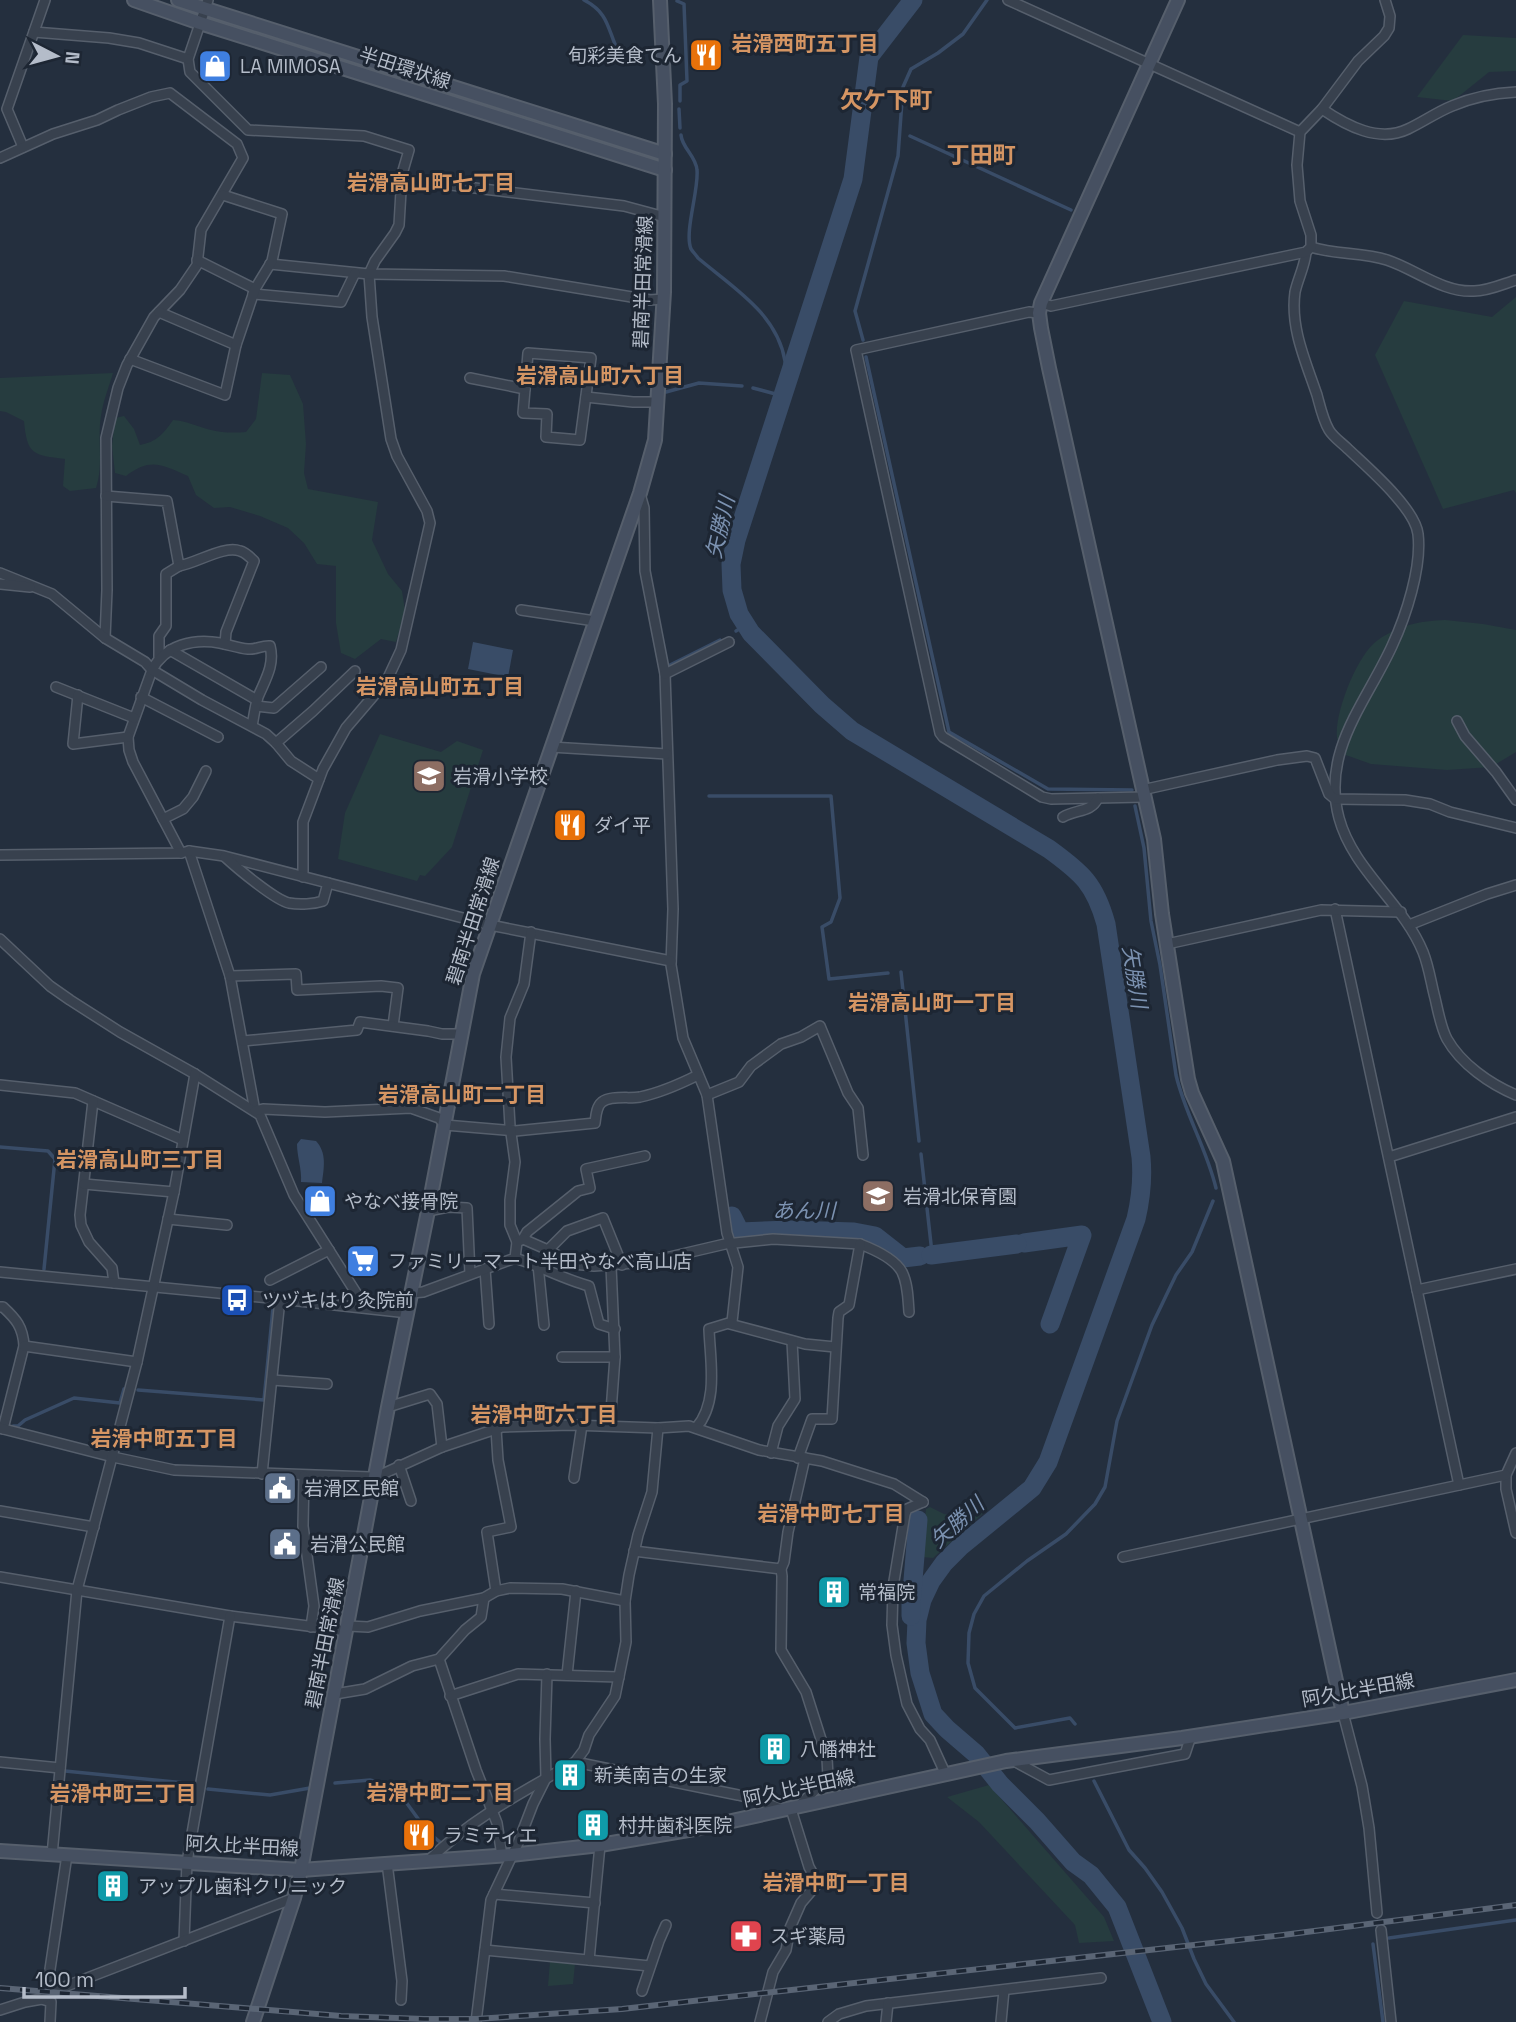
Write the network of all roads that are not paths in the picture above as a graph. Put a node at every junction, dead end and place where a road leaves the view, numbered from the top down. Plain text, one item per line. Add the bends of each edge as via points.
1 (45, 0) edge
2 (134, 0) edge
3 (178, 0) edge
4 (660, 0) edge
5 (1008, 0) edge
6 (1178, 0) edge
7 (1385, 0) edge
8 (206, 5) edge
9 (200, 23) junction
10 (34, 32) junction
11 (188, 59) junction
12 (1149, 64) junction
13 (1516, 92) edge
14 (1322, 109) junction
15 (1300, 132) junction
16 (23, 147) junction
17 (665, 154) junction
18 (0, 158) edge
19 (665, 170) junction
20 (401, 179) junction
21 (223, 195) junction
22 (665, 217) junction
23 (1309, 249) junction
24 (197, 260) junction
25 (270, 264) junction
26 (355, 273) junction
27 (369, 274) junction
28 (1516, 280) edge
29 (254, 292) junction
30 (663, 299) junction
31 (1040, 308) junction
32 (159, 312) junction
33 (236, 345) junction
34 (130, 359) junction
35 (470, 379) dead end
36 (525, 388) junction
37 (586, 397) junction
38 (658, 402) junction
39 (640, 493) junction
40 (106, 496) junction
41 (178, 566) junction
42 (0, 573) edge
43 (0, 584) edge
44 (39, 587) junction
45 (521, 610) dead end
46 (595, 621) junction
47 (105, 638) junction
48 (729, 642) dead end
49 (225, 644) junction
50 (170, 650) junction
51 (159, 657) junction
52 (321, 667) dead end
53 (152, 670) junction
54 (355, 671) dead end
55 (665, 674) junction
56 (56, 687) dead end
57 (78, 695) junction
58 (141, 697) junction
59 (256, 704) junction
60 (134, 718) junction
61 (1457, 721) dead end
62 (252, 726) junction
63 (128, 737) junction
64 (218, 737) dead end
65 (276, 743) junction
66 (551, 747) junction
67 (667, 754) junction
68 (206, 771) dead end
69 (319, 779) junction
70 (1143, 794) junction
71 (1098, 798) junction
72 (1335, 799) junction
73 (1516, 800) edge
74 (1063, 817) dead end
75 (163, 819) junction
76 (1516, 828) edge
77 (185, 852) junction
78 (0, 855) edge
79 (223, 856) junction
80 (303, 877) junction
81 (327, 883) junction
82 (1516, 885) edge
83 (1335, 909) junction
84 (1401, 912) junction
85 (490, 925) junction
86 (1409, 925) junction
87 (531, 932) junction
88 (0, 940) edge
89 (1167, 944) junction
90 (671, 961) junction
91 (230, 976) junction
92 (393, 1026) junction
93 (462, 1034) junction
94 (243, 1041) junction
95 (195, 1074) junction
96 (698, 1075) junction
97 (0, 1085) edge
98 (707, 1095) junction
99 (1516, 1095) edge
100 (93, 1101) junction
101 (256, 1111) junction
102 (1516, 1117) edge
103 (445, 1125) junction
104 (512, 1131) junction
105 (183, 1140) junction
106 (863, 1155) dead end
107 (645, 1156) dead end
108 (1389, 1157) junction
109 (84, 1184) junction
110 (174, 1192) junction
111 (428, 1212) junction
112 (168, 1219) junction
113 (227, 1225) dead end
114 (520, 1240) junction
115 (731, 1243) junction
116 (860, 1244) junction
117 (329, 1250) junction
118 (548, 1250) junction
119 (515, 1258) junction
120 (538, 1265) junction
121 (617, 1266) junction
122 (485, 1269) junction
123 (1516, 1269) edge
124 (0, 1272) edge
125 (470, 1274) junction
126 (270, 1280) dead end
127 (114, 1283) junction
128 (153, 1287) junction
129 (1417, 1290) junction
130 (412, 1293) junction
131 (280, 1299) junction
132 (0, 1307) edge
133 (365, 1307) junction
134 (909, 1311) dead end
135 (408, 1313) junction
136 (489, 1324) dead end
137 (730, 1324) junction
138 (544, 1325) dead end
139 (615, 1329) junction
140 (792, 1341) junction
141 (24, 1346) junction
142 (835, 1347) junction
143 (562, 1357) dead end
144 (615, 1357) junction
145 (137, 1362) junction
146 (272, 1380) junction
147 (327, 1384) dead end
148 (388, 1407) junction
149 (582, 1425) junction
150 (610, 1425) junction
151 (1, 1428) edge
152 (658, 1428) junction
153 (696, 1428) junction
154 (496, 1429) junction
155 (442, 1447) junction
156 (771, 1452) junction
157 (1516, 1453) edge
158 (113, 1457) junction
159 (802, 1458) junction
160 (399, 1465) junction
161 (262, 1474) junction
162 (1506, 1475) junction
163 (304, 1476) junction
164 (376, 1477) junction
165 (574, 1478) dead end
166 (1459, 1485) junction
167 (411, 1501) dead end
168 (0, 1511) edge
169 (1301, 1518) junction
170 (94, 1527) junction
171 (1516, 1533) edge
172 (634, 1551) junction
173 (1123, 1557) dead end
174 (781, 1569) junction
175 (0, 1577) edge
176 (77, 1590) junction
177 (496, 1591) junction
178 (576, 1591) junction
179 (484, 1598) junction
180 (625, 1601) junction
181 (230, 1616) junction
182 (312, 1627) junction
183 (347, 1628) junction
184 (439, 1659) junction
185 (547, 1674) junction
186 (566, 1675) junction
187 (619, 1677) junction
188 (1516, 1680) edge
189 (335, 1694) junction
190 (450, 1696) junction
191 (1343, 1713) junction
192 (1191, 1737) junction
193 (1009, 1761) junction
194 (0, 1762) edge
195 (575, 1762) junction
196 (60, 1768) junction
197 (946, 1774) junction
198 (546, 1778) junction
199 (791, 1809) junction
200 (492, 1812) junction
201 (600, 1845) junction
202 (0, 1851) edge
203 (52, 1855) junction
204 (67, 1855) junction
205 (507, 1856) junction
206 (428, 1861) junction
207 (187, 1862) junction
208 (387, 1863) junction
209 (301, 1870) junction
210 (494, 1894) junction
211 (294, 1898) junction
212 (595, 1903) junction
213 (1377, 1913) dead end
214 (666, 1925) dead end
215 (1381, 1930) dead end
216 (184, 1941) junction
217 (485, 1950) junction
218 (589, 1960) junction
219 (650, 1966) junction
220 (1101, 1978) dead end
221 (75, 1983) junction
222 (1004, 1990) junction
223 (642, 1991) dead end
224 (42, 1999) junction
225 (401, 2000) dead end
226 (888, 2003) junction
227 (0, 2010) edge
228 (50, 2022) edge
229 (253, 2022) edge
230 (476, 2022) edge
231 (760, 2022) edge
232 (828, 2022) edge
233 (886, 2022) edge
234 (1001, 2022) edge
235 (1391, 2022) edge

1 - 10 street
2 - 9 main road, 半田環状線
3 - 8 main road, 半田環状線
4 - 17 main road, 碧南半田常滑線
5 - 12 street
6 - 12 main road
7 - 14 street via 1389,28
8 - 9 street
8 - 17 main road, 半田環状線
9 - 11 street
9 - 19 main road, 半田環状線
10 - 11 street via 129,41
10 - 16 street via 7,109
11 - 20 street via 190,72 248,130 364,136 409,150
12 - 15 street
12 - 31 main road
13 - 14 street via 1452,106 1393,135 1361,130
14 - 15 street
15 - 23 street via 1297,165 1300,201 1311,235
16 - 18 street
16 - 21 street via 170,93 237,144 243,158
17 - 19 main road, 碧南半田常滑線
19 - 22 main road, 碧南半田常滑線
20 - 22 street via 624,206
20 - 27 street via 399,225
21 - 24 street via 201,230
21 - 25 street via 282,214
22 - 30 main road, 碧南半田常滑線
23 - 28 street via 1387,260 1463,291
23 - 31 street
23 - 72 street via 1294,310 1296,332 1324,417 1330,432 1399,501 1418,537 1416,576 1392,646 1339,750
24 - 29 street
24 - 32 street via 180,290
25 - 26 street
25 - 29 street
26 - 27 street
26 - 29 street via 341,302
27 - 30 street via 504,276
27 - 69 street via 391,439 430,523 394,668 346,728
29 - 33 street
30 - 38 main road, 碧南半田常滑線
31 - 70 main road via 1049,369
31 - 71 street via 856,350 940,733 1042,797
32 - 33 street
32 - 34 street
33 - 34 street via 225,395
34 - 40 street via 106,438
35 - 36 street
36 - 37 street via 528,353 591,358
36 - 37 street via 523,413 547,414 545,437 580,440
37 - 38 street
38 - 39 main road, 碧南半田常滑線 via 654,448
39 - 46 main road, 碧南半田常滑線
39 - 55 street via 645,571
40 - 41 street via 167,501
40 - 47 street
41 - 49 street via 229,549 242,551 254,561
41 - 51 street via 166,574 166,626 159,636
42 - 44 street
43 - 44 street
44 - 47 street
45 - 46 street
46 - 66 main road, 碧南半田常滑線
47 - 53 street
48 - 55 street
49 - 50 street via 196,640
49 - 59 street via 251,649 270,646 271,667
50 - 51 street
50 - 59 street
51 - 53 street
52 - 59 street via 274,708
53 - 58 street
53 - 62 street
54 - 65 street
55 - 67 street
56 - 57 street
57 - 60 street
57 - 63 street via 73,744
58 - 60 street
58 - 64 street
59 - 62 street
60 - 63 street
61 - 73 street
62 - 65 street
63 - 75 street via 133,762
65 - 69 street via 291,761
66 - 67 street
66 - 85 main road, 碧南半田常滑線
67 - 90 street
68 - 75 street via 183,809
69 - 80 street via 303,822
70 - 71 street
70 - 72 street via 1307,756 1315,758
70 - 89 main road via 1154,839
71 - 74 street via 1091,808
72 - 76 street via 1430,804
72 - 84 street via 1348,843
75 - 77 street
77 - 78 street
77 - 79 street
77 - 91 street
79 - 80 street
79 - 81 street via 286,903 323,901
80 - 81 street
81 - 85 street
82 - 86 street
83 - 84 street
83 - 89 street
83 - 108 street
84 - 86 street
85 - 87 street
85 - 93 main road, 碧南半田常滑線 via 473,974
86 - 99 street via 1426,960 1447,1038 1465,1062
87 - 90 street
87 - 104 street via 524,984 508,1036
88 - 95 street via 70,1000
89 - 169 main road via 1188,1079 1223,1161
90 - 96 street via 683,1038
91 - 92 street via 296,974 297,990 398,988
91 - 94 street
92 - 93 street
92 - 94 street via 360,1022 357,1030
93 - 103 main road, 碧南半田常滑線
94 - 101 street
95 - 101 street
95 - 105 street
96 - 98 street
96 - 104 street via 653,1094 602,1101 596,1123
97 - 100 street via 75,1093
98 - 106 street via 739,1082 751,1066 781,1044 820,1026 858,1108
98 - 115 street
100 - 105 street
100 - 109 street
101 - 103 street via 406,1108 426,1112
101 - 117 street via 295,1195
102 - 108 street
103 - 104 street
103 - 111 main road, 碧南半田常滑線
104 - 114 street via 515,1169 510,1225
105 - 110 street
107 - 114 street via 586,1170 590,1188 578,1191
108 - 129 street
109 - 110 street
109 - 127 street via 81,1225 112,1268
110 - 112 street
111 - 125 street via 467,1208
111 - 130 main road, 碧南半田常滑線
112 - 113 street
112 - 128 street
114 - 118 street
114 - 119 street
115 - 116 street via 773,1239
115 - 121 street
115 - 137 street via 738,1267
116 - 134 street via 901,1270
116 - 142 street via 849,1305 839,1312
117 - 126 street
117 - 133 street
118 - 121 street via 573,1264
118 - 121 street via 567,1231 603,1217
119 - 120 street
119 - 122 street
120 - 138 street
120 - 139 street via 589,1286 599,1324
121 - 139 street
122 - 125 street
122 - 136 street
123 - 129 street
124 - 127 street
125 - 130 street
127 - 128 street
128 - 131 street
128 - 145 street
129 - 166 street
130 - 135 main road, 碧南半田常滑線
131 - 133 street
131 - 146 street
132 - 141 street via 17,1320
133 - 135 street
135 - 148 main road, 碧南半田常滑線
137 - 140 street
137 - 153 street via 709,1329 708,1411
139 - 144 street
140 - 142 street
140 - 156 street via 795,1399 778,1426
141 - 145 street
141 - 151 street
142 - 159 street via 832,1419 812,1419
143 - 144 street
144 - 150 street
145 - 158 street
146 - 147 street
146 - 161 street
148 - 155 street via 430,1394 437,1404
148 - 164 main road, 碧南半田常滑線
149 - 150 street
149 - 154 street
149 - 165 street
150 - 152 street
151 - 158 street
152 - 153 street
152 - 172 street via 652,1492
153 - 156 street
154 - 155 street
154 - 177 street via 511,1527 487,1532
155 - 160 street
156 - 159 street
157 - 162 street
158 - 161 street via 174,1470
158 - 170 street
159 - 174 street
159 - 197 street via 894,1484 923,1498 905,1514 892,1625 907,1704
160 - 164 street
160 - 167 street
161 - 163 street
162 - 166 street
162 - 171 street
163 - 164 street
163 - 182 street via 303,1526 314,1606
164 - 183 main road, 碧南半田常滑線
166 - 169 street
168 - 170 street
169 - 173 street
169 - 191 main road
170 - 176 street
172 - 174 street
172 - 180 street
174 - 199 street via 781,1650 806,1692 829,1773
175 - 176 street
176 - 181 street
176 - 196 street
177 - 178 street via 535,1587
177 - 179 street
178 - 180 street
178 - 186 street
179 - 183 street via 368,1627
179 - 184 street via 481,1617
180 - 187 street via 626,1642
181 - 182 street
181 - 207 street
182 - 183 street
183 - 189 main road, 碧南半田常滑線
184 - 189 street via 412,1666 365,1689
184 - 190 street
185 - 186 street
185 - 190 street via 517,1674
185 - 198 street
186 - 187 street
187 - 195 street via 615,1696
188 - 191 main road, 阿久比半田線
189 - 209 main road, 碧南半田常滑線
190 - 200 street
191 - 192 main road, 阿久比半田線
191 - 213 street via 1362,1786
192 - 193 main road, 阿久比半田線
192 - 193 street via 1185,1754 1049,1780
193 - 197 main road, 阿久比半田線
194 - 196 street
195 - 198 street
195 - 199 street
196 - 203 street
197 - 199 main road, 阿久比半田線
198 - 200 street
198 - 205 street
199 - 201 main road, 阿久比半田線
199 - 231 street via 818,1883 801,1903 790,1928
200 - 205 street
200 - 206 street
201 - 205 main road, 阿久比半田線
201 - 212 street
202 - 203 main road, 阿久比半田線
203 - 204 main road, 阿久比半田線
204 - 207 main road, 阿久比半田線
204 - 221 street via 52,1978
205 - 206 main road, 阿久比半田線
205 - 210 street
206 - 208 main road, 阿久比半田線
207 - 209 main road, 阿久比半田線
207 - 216 street
208 - 209 main road, 阿久比半田線
208 - 225 street
209 - 211 main road, 碧南半田常滑線
210 - 212 street
210 - 217 street
211 - 216 street
211 - 229 main road, 碧南半田常滑線
212 - 218 street
214 - 219 street
215 - 235 street
216 - 221 street
217 - 218 street
217 - 230 street
218 - 219 street
219 - 223 street
220 - 222 street
221 - 224 street
222 - 226 street
222 - 234 street
224 - 227 street
224 - 228 street via 51,2002
226 - 232 street via 848,2011
226 - 233 street

